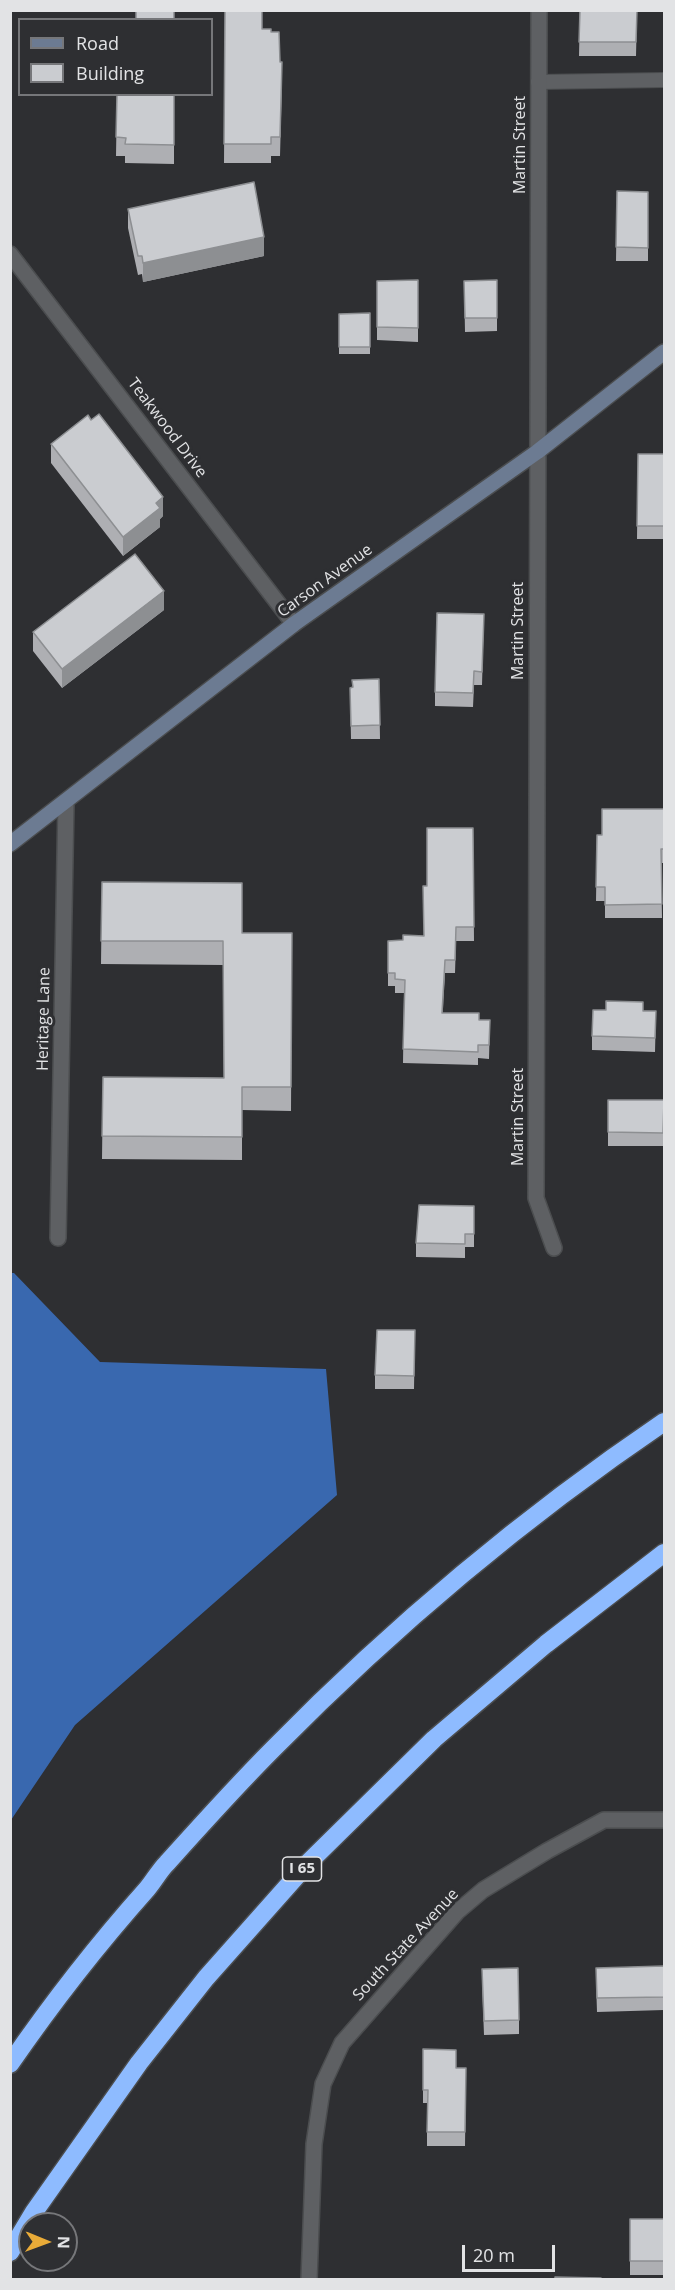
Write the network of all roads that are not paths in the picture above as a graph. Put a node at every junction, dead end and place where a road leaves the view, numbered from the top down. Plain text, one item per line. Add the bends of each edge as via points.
1 (539, 10) edge
2 (664, 80) edge
3 (538, 82) junction
4 (10, 254) edge
5 (664, 352) edge
6 (537, 452) junction
7 (294, 624) junction
8 (66, 802) junction
9 (10, 844) edge
10 (58, 1238) dead end
11 (554, 1248) dead end
12 (664, 1422) edge
13 (664, 1552) edge
14 (664, 1820) edge
15 (10, 2064) edge
16 (10, 2252) edge
17 (309, 2280) edge

1 - 3 street, Martin Street
2 - 3 lane
3 - 6 street, Martin Street
4 - 7 street, Teakwood Drive
5 - 6 main road, Carson Avenue
6 - 7 main road, Carson Avenue
6 - 11 street, Martin Street via 536,1198
7 - 8 main road, Carson Avenue
8 - 9 main road, Carson Avenue
8 - 10 street, Heritage Lane
12 - 15 highway via 478,1561 312,1710 165,1865 102,1941
13 - 16 highway, I 65 via 546,1644 434,1739 309,1862 206,1978 139,2063
14 - 17 street, South State Avenue via 604,1820 483,1890 457,1912 342,2043 324,2084 314,2144

